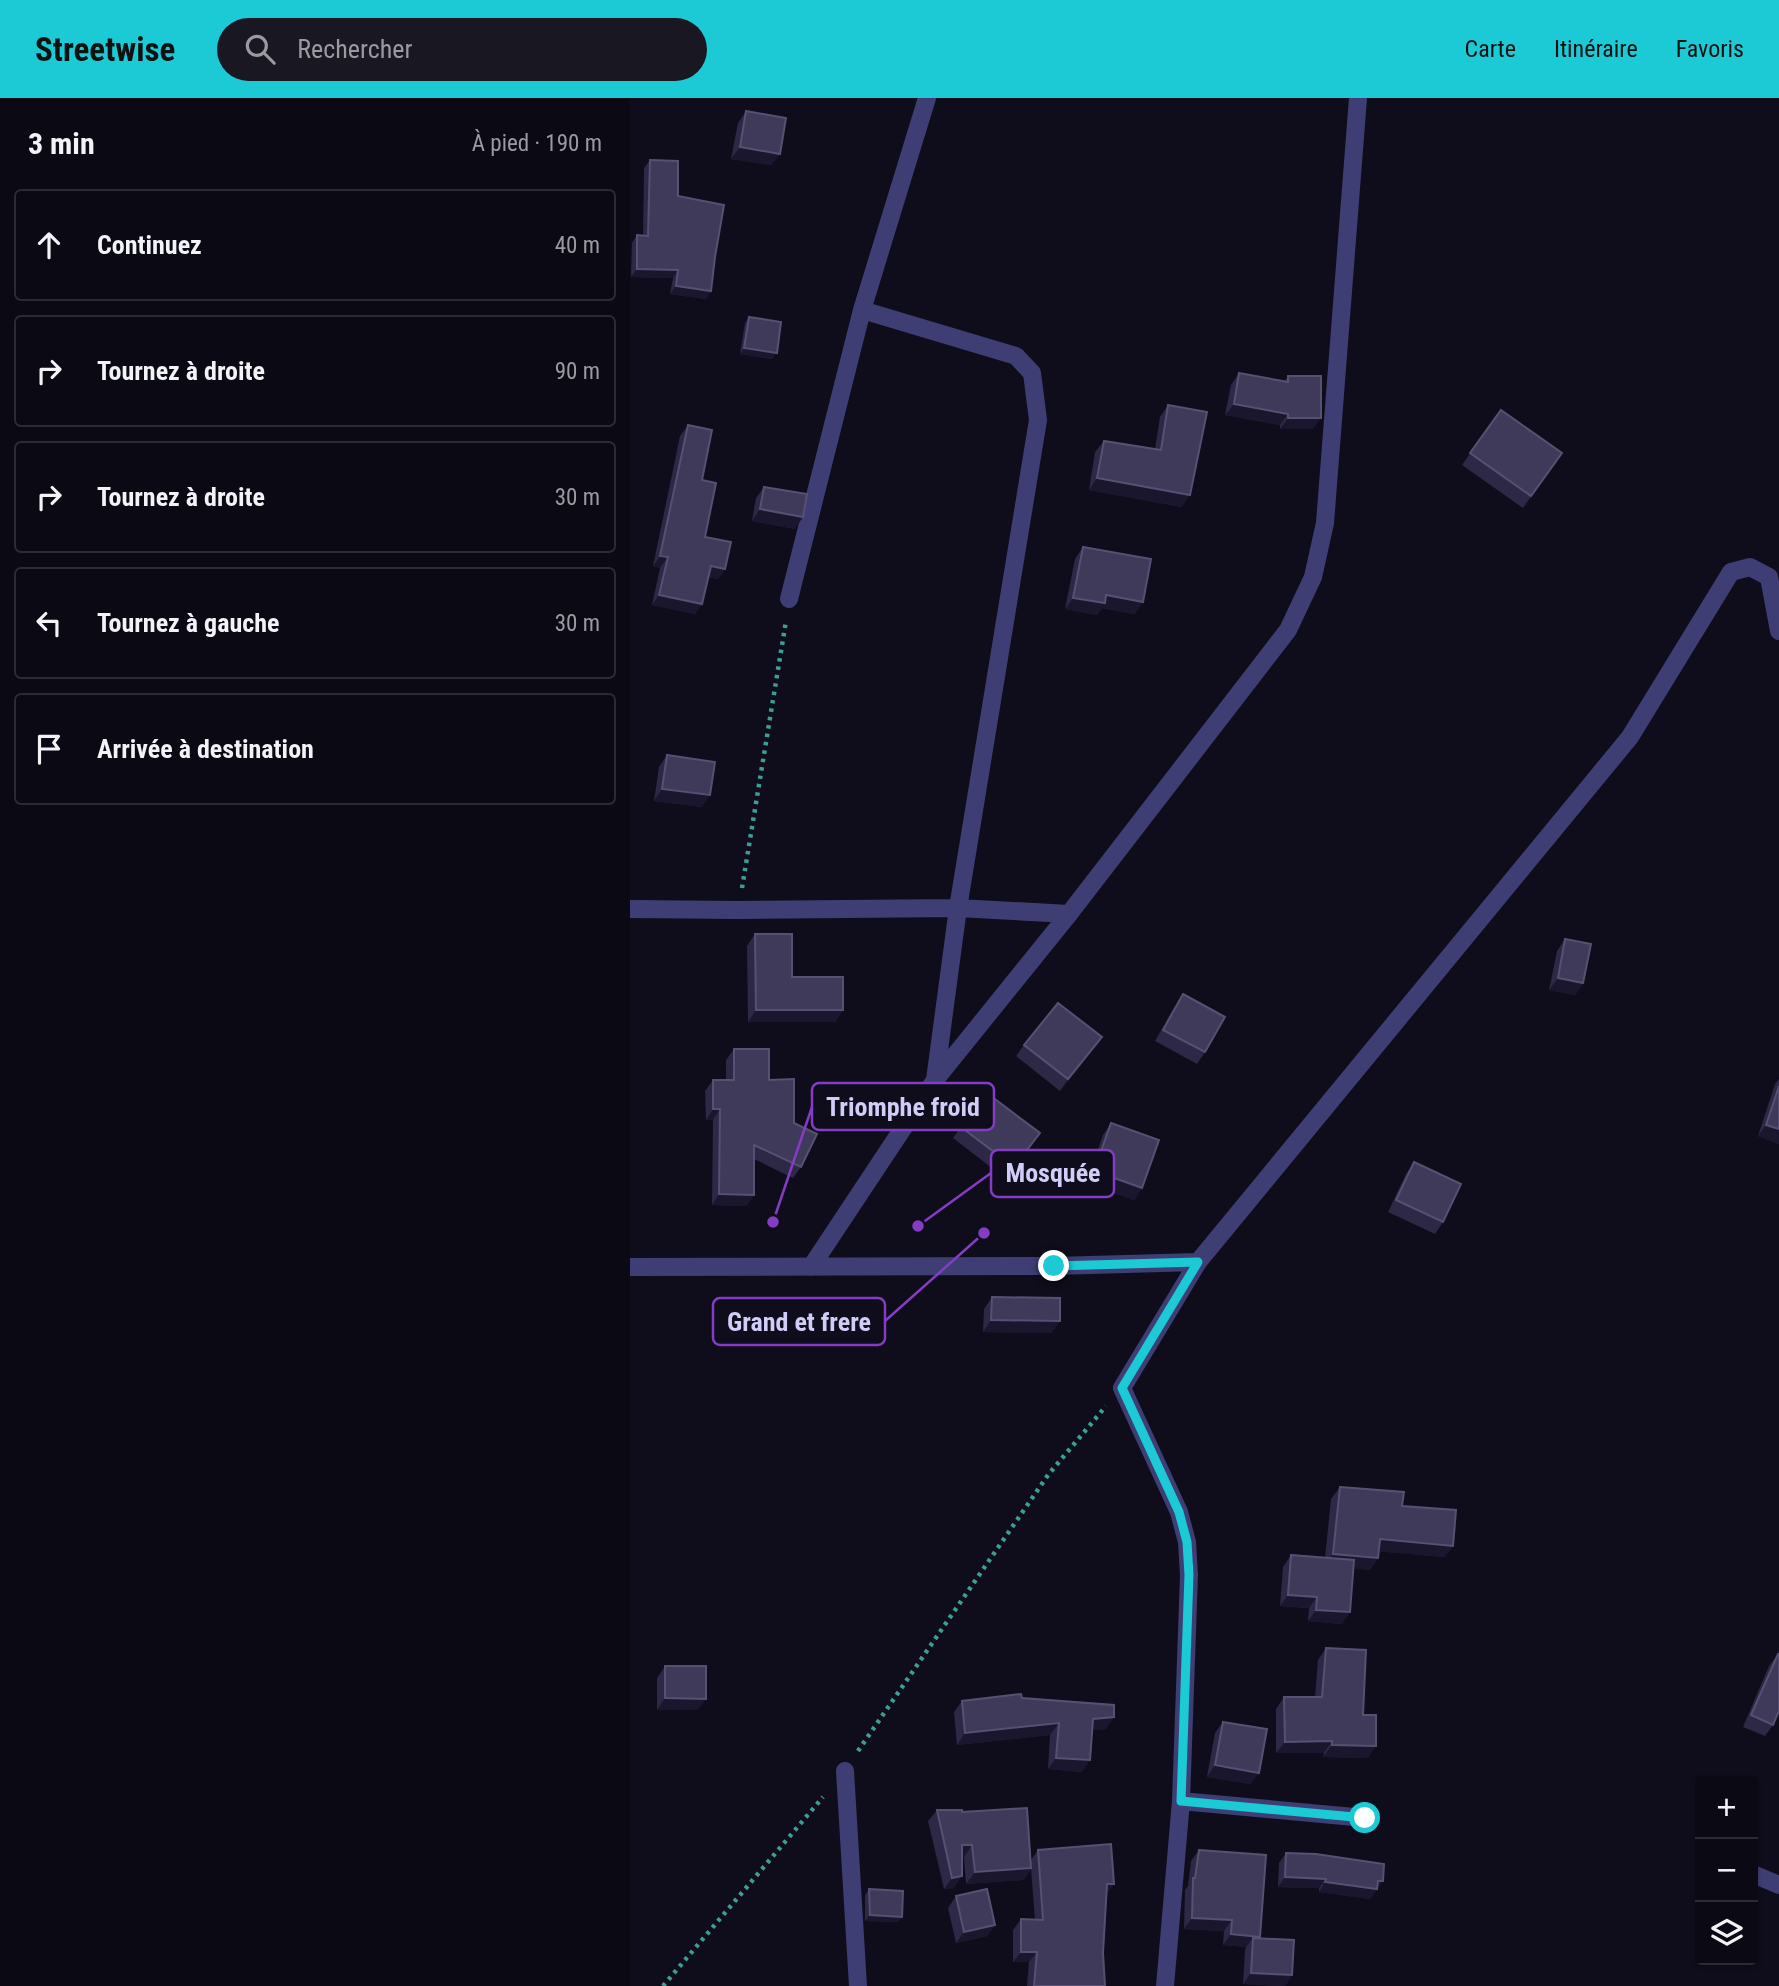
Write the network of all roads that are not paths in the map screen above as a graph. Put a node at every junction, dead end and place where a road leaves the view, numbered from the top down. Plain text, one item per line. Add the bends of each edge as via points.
1 (927, 98) edge
2 (1358, 98) edge
3 (862, 310) junction
4 (789, 599) road end
5 (1779, 631) edge
6 (958, 908) junction
7 (630, 909) edge
8 (1069, 914) junction
9 (934, 1080) junction
10 (1198, 1262) junction
11 (630, 1267) edge
12 (811, 1267) junction
13 (845, 1771) road end
14 (1181, 1801) junction
15 (1365, 1818) dead end
16 (1758, 1876) edge
17 (1779, 1885) edge
18 (858, 1986) edge
19 (1165, 1986) edge

1 - 3 street
2 - 8 street via 1325,523 1312,576 1288,630
3 - 4 street
3 - 6 street via 1016,356 1032,373 1038,420
5 - 10 street via 1769,576 1750,567 1731,572 1630,737
6 - 7 street
6 - 8 street
6 - 9 street
8 - 9 street
9 - 12 street
10 - 12 street
10 - 14 street via 1122,1388 1179,1512 1187,1542
11 - 12 street
13 - 18 street
14 - 15 street
14 - 19 street
16 - 17 street

